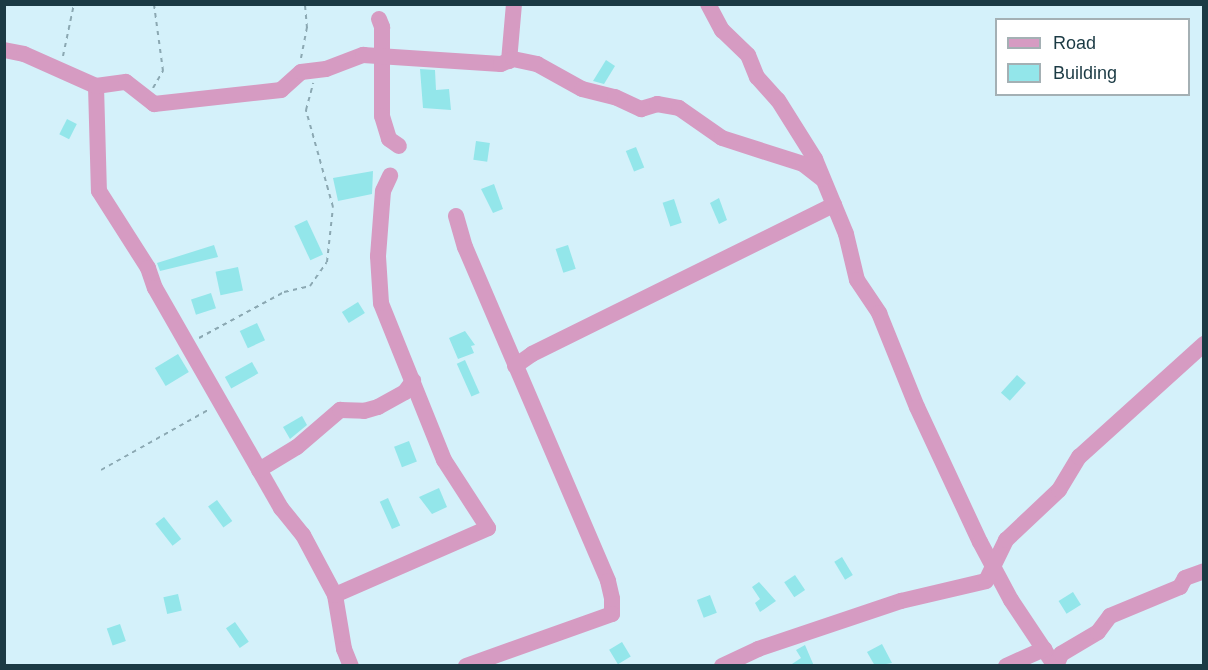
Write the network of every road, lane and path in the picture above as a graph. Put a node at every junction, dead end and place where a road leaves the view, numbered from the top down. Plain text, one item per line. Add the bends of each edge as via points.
1 (74, 4) edge
2 (154, 4) edge
3 (305, 4) edge
4 (514, 4) edge
5 (708, 4) edge
6 (379, 19) dead end
7 (4, 50) edge
8 (381, 53) junction
9 (509, 61) junction
10 (60, 70) junction
11 (307, 71) junction
12 (96, 86) junction
13 (143, 95) junction
14 (399, 146) dead end
15 (390, 176) dead end
16 (822, 179) junction
17 (834, 205) junction
18 (456, 216) dead end
19 (188, 344) junction
20 (1203, 344) edge
21 (515, 366) junction
22 (413, 381) junction
23 (220, 401) junction
24 (102, 470) dead end
25 (259, 470) junction
26 (993, 567) junction
27 (1203, 571) edge
28 (335, 595) junction
29 (1044, 650) junction
30 (351, 666) edge
31 (466, 666) edge
32 (722, 666) edge
33 (1006, 666) edge
34 (1055, 666) edge

1 - 10 path
2 - 13 path via 163,72 157,86
3 - 11 path via 307,28 301,58
4 - 9 street
5 - 16 street via 722,30 748,55 757,77 802,136
6 - 8 street
7 - 10 street
8 - 9 street via 501,64
8 - 11 street
8 - 14 street via 382,116 389,139
9 - 16 street via 537,64 582,89 615,97 641,109 657,104 679,108 722,138 794,160
10 - 12 street
11 - 13 street via 281,90 154,104
11 - 19 path via 314,80 306,110 333,207 327,262 310,286 284,292
12 - 13 street via 126,82
12 - 19 street via 99,191 148,268 155,288
15 - 22 street via 383,191 378,256 381,303
16 - 17 street
17 - 21 street via 532,354
17 - 26 street via 857,280 879,313 917,407
18 - 21 street
19 - 23 street
20 - 26 street via 1158,390 1136,402 1080,457 1059,490 1006,540
21 - 31 street via 608,581 612,614
22 - 25 street via 405,392 378,407 340,410 297,447
22 - 28 street via 444,459 488,528
23 - 24 path via 192,422
23 - 25 street
25 - 28 street via 280,508 303,535
26 - 29 street
26 - 32 street via 986,581 901,601 758,649
27 - 34 street via 1185,578 1179,587 1142,599 1110,616 1098,632 1061,654
28 - 30 street via 344,650
29 - 33 street
29 - 34 street

